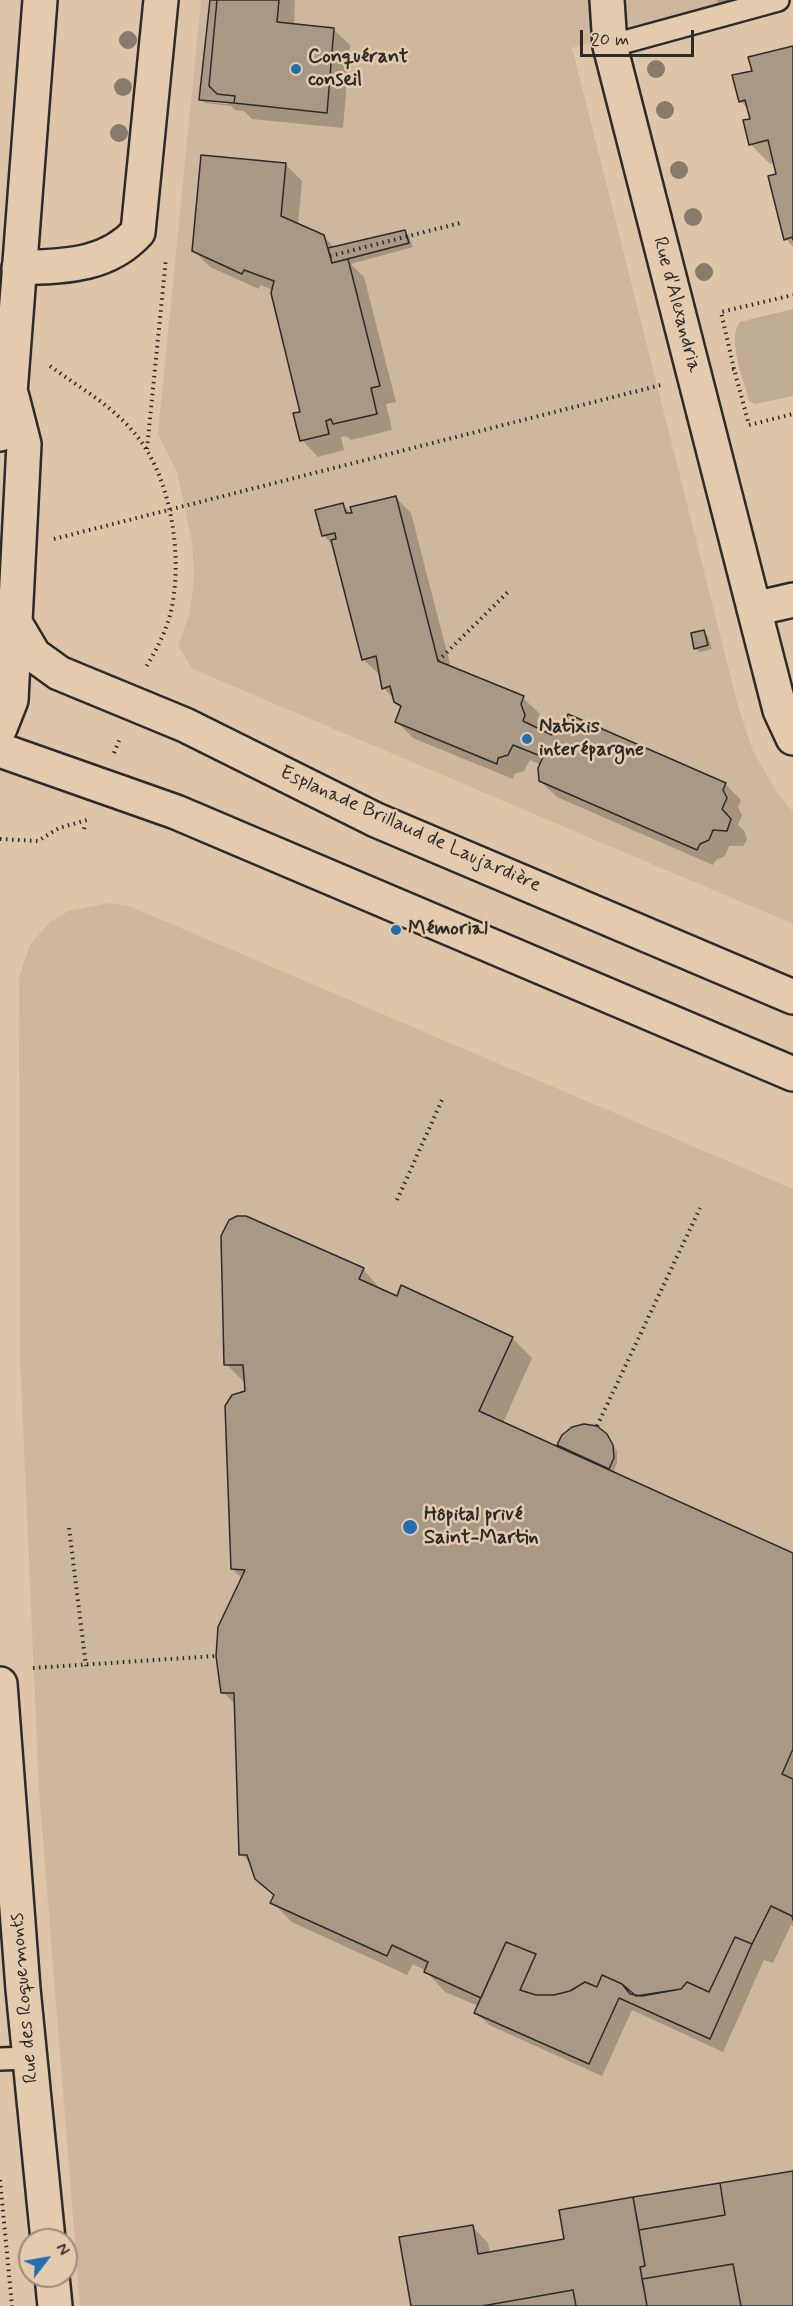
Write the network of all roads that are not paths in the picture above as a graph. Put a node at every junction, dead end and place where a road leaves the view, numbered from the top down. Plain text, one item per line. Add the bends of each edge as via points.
1 (40, 0) edge
2 (161, 0) edge
3 (607, 0) edge
4 (778, 0) edge
5 (609, 46) junction
6 (19, 268) junction
7 (10, 393) junction
8 (0, 434) edge
9 (793, 600) edge
10 (754, 609) junction
11 (15, 623) junction
12 (0, 728) edge
13 (793, 738) edge
14 (0, 750) edge
15 (793, 997) edge
16 (793, 1074) edge
17 (0, 1684) edge
18 (8, 1902) edge
19 (15, 2058) edge
20 (46, 2228) edge
21 (53, 2288) edge
22 (55, 2306) edge

1 - 6 street
2 - 6 street via 138,232 113,253 82,265
3 - 5 street, Rue d'Alexandria
4 - 5 lane
5 - 10 street, Rue d'Alexandria
6 - 7 street
7 - 8 street
7 - 11 street via 24,444
9 - 10 street
10 - 13 street, Rue d'Alexandria via 780,710
11 - 12 street via 11,700
11 - 15 street, Esplanade Brillaud de Laujardière via 34,655 59,673 185,725 376,820
14 - 16 street via 176,812
17 - 18 street, Rue des Roquemonts
18 - 19 street, Rue des Roquemonts
19 - 20 street, Rue des Roquemonts
21 - 22 street

